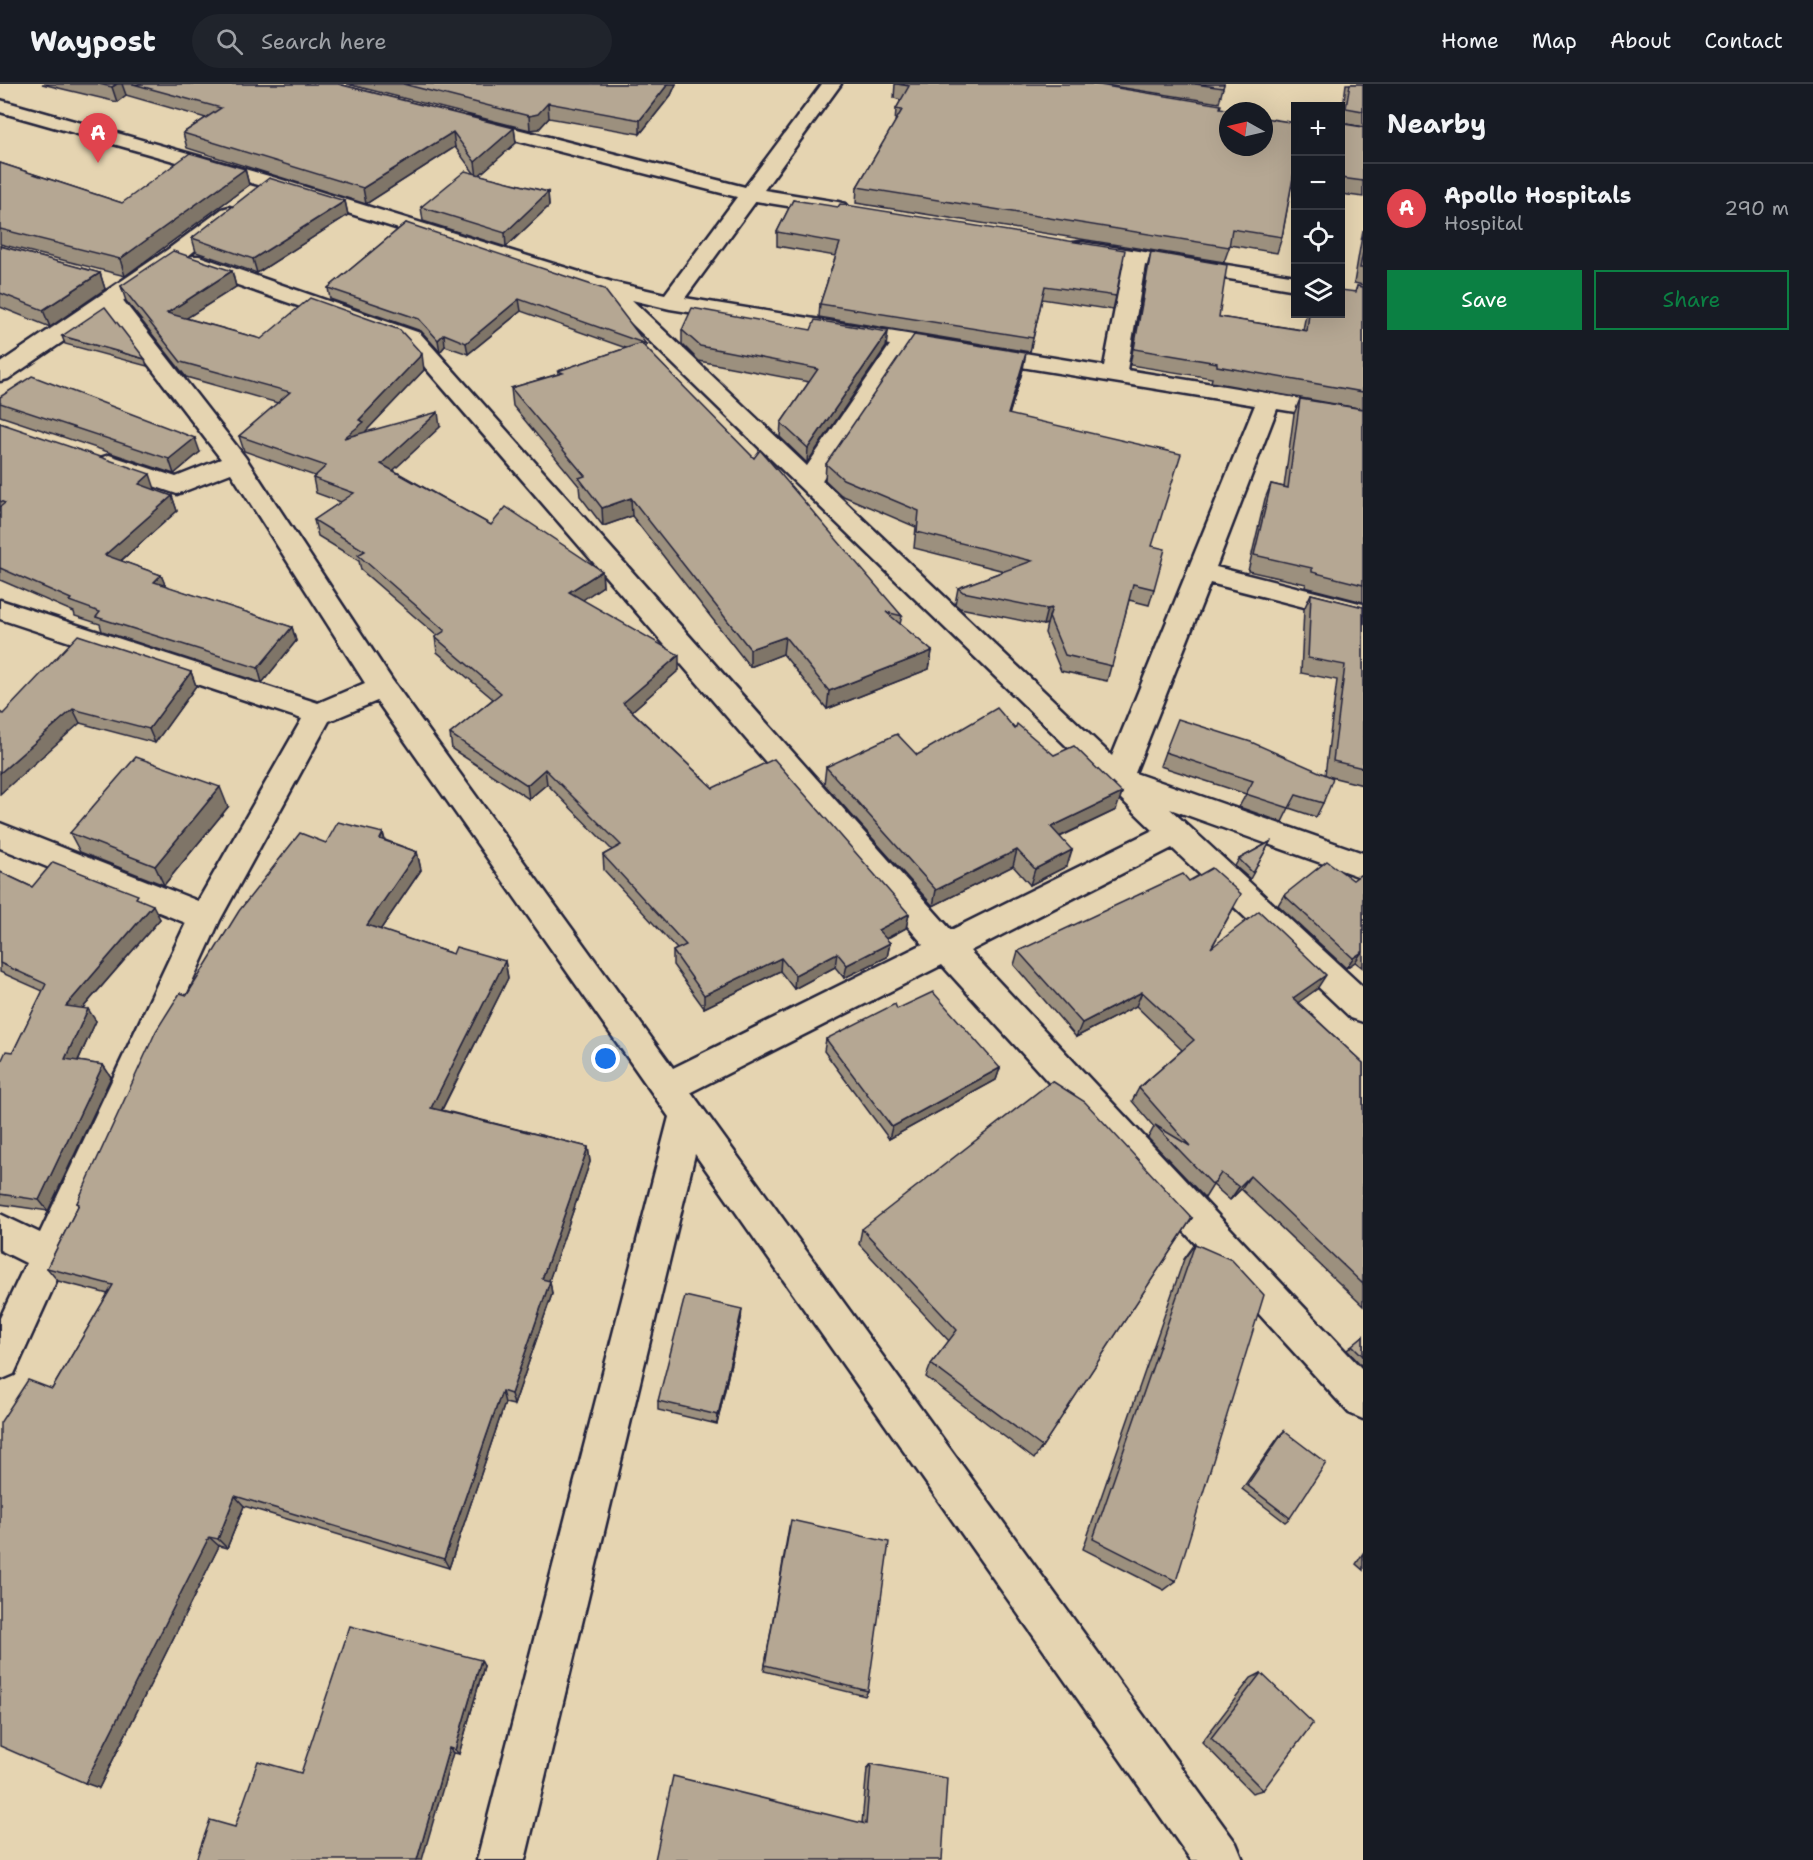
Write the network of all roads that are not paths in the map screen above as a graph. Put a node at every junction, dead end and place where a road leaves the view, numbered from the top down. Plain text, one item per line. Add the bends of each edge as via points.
1 (832, 84) edge
2 (0, 106) edge
3 (452, 119) edge
4 (268, 182) junction
5 (750, 194) junction
6 (855, 211) edge
7 (1066, 245) edge
8 (175, 255) junction
9 (1136, 257) junction
10 (1291, 282) edge
11 (606, 287) junction
12 (115, 289) junction
13 (670, 302) junction
14 (904, 342) junction
15 (0, 374) edge
16 (1114, 375) junction
17 (1269, 400) junction
18 (1363, 416) edge
19 (88, 455) edge
20 (236, 462) junction
21 (809, 482) junction
22 (1202, 572) junction
23 (0, 609) edge
24 (1363, 613) edge
25 (382, 687) junction
26 (319, 714) junction
27 (1118, 780) junction
28 (1176, 832) junction
29 (0, 835) edge
30 (1363, 866) edge
31 (204, 917) junction
32 (946, 947) junction
33 (1363, 1008) edge
34 (678, 1101) junction
35 (0, 1231) edge
36 (47, 1255) junction
37 (0, 1361) edge
38 (1363, 1399) edge
39 (501, 1860) edge
40 (1219, 1860) edge

1 - 5 street
2 - 4 street
3 - 5 street
4 - 8 street
4 - 11 street
5 - 6 street
5 - 13 street
7 - 9 street
8 - 12 street
8 - 32 street via 412,338
9 - 10 street
9 - 16 street
11 - 13 street
11 - 21 street
12 - 15 street
12 - 20 street
13 - 14 street
14 - 16 street
14 - 21 street
16 - 17 street
17 - 18 street
17 - 22 street
19 - 20 street via 177,486
20 - 25 street
21 - 27 street
22 - 24 street
22 - 27 street
23 - 26 street
25 - 26 street
25 - 34 street
26 - 31 street
27 - 28 street
27 - 30 street
28 - 32 street
28 - 33 street
29 - 31 street
31 - 36 street
32 - 34 street
32 - 38 street
34 - 39 street
34 - 40 street
35 - 36 street
36 - 37 street

